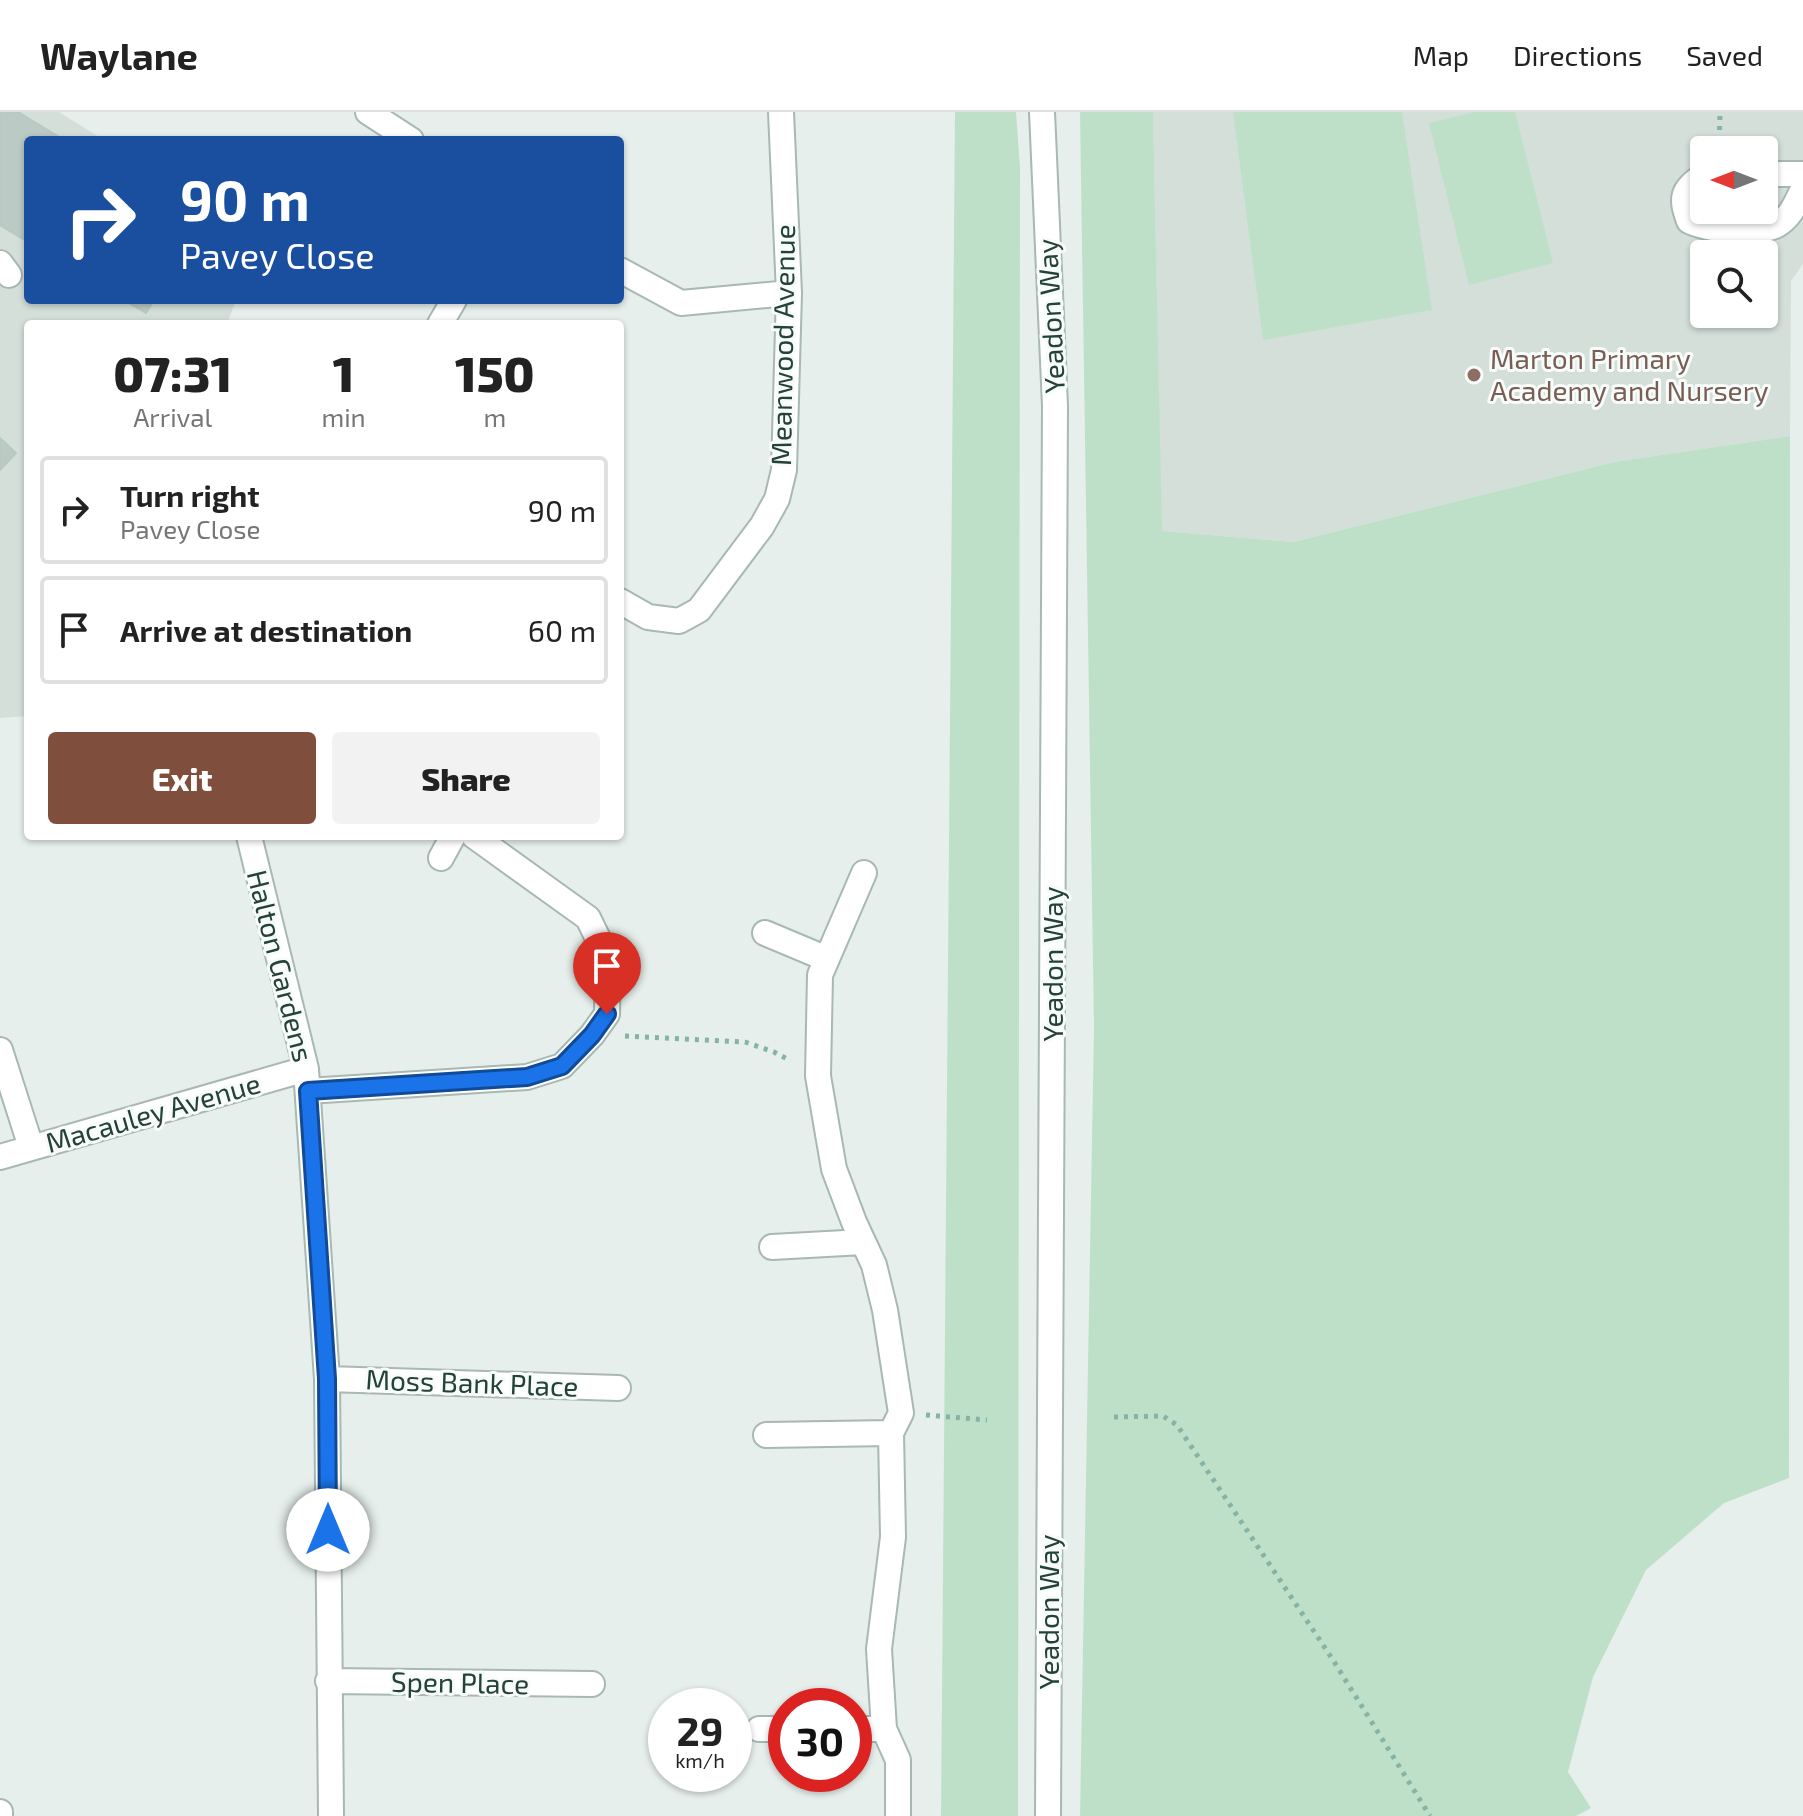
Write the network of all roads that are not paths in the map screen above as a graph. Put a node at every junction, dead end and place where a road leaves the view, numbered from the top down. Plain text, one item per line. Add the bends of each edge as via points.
1 (368, 112) edge
2 (781, 112) edge
3 (1042, 112) edge
4 (405, 136) edge
5 (1778, 174) edge
6 (1803, 174) edge
7 (1690, 185) edge
8 (1803, 189) edge
9 (1690, 222) edge
10 (1695, 224) edge
11 (1733, 229) junction
12 (1728, 240) edge
13 (624, 272) edge
14 (789, 293) junction
15 (624, 603) edge
16 (250, 840) edge
17 (451, 840) edge
18 (480, 840) edge
19 (441, 858) dead end
20 (864, 873) dead end
21 (765, 933) dead end
22 (827, 959) junction
23 (0, 1050) edge
24 (307, 1080) junction
25 (31, 1147) junction
26 (0, 1157) edge
27 (863, 1242) junction
28 (772, 1247) dead end
29 (327, 1379) junction
30 (618, 1388) dead end
31 (896, 1423) junction
32 (766, 1435) dead end
33 (328, 1681) junction
34 (592, 1684) dead end
35 (759, 1729) dead end
36 (768, 1729) edge
37 (872, 1729) edge
38 (884, 1729) junction
39 (331, 1816) edge
40 (898, 1816) edge
41 (1048, 1816) edge

1 - 4 street
2 - 14 street, Meanwood Avenue
3 - 41 street, Yeadon Way via 1055,406
5 - 6 street
7 - 9 street via 1682,203
8 - 11 street via 1792,211 1775,226
10 - 11 street
11 - 12 street
13 - 14 street via 681,303
14 - 15 street, Meanwood Avenue via 784,470 777,499 699,610 679,621 648,617
16 - 24 street, Halton Gardens
17 - 19 street
18 - 24 street, Macauley Avenue via 588,918 608,959 607,1014 592,1035 562,1066 527,1077
20 - 22 street
21 - 22 street
22 - 27 street via 820,975 818,1076 834,1169
23 - 25 street
24 - 25 street, Macauley Avenue
24 - 29 street, Halton Gardens
25 - 26 street, Macauley Avenue
27 - 28 street
27 - 31 street via 885,1310
29 - 30 street, Moss Bank Place
29 - 33 street, Halton Gardens
31 - 32 street
31 - 38 street via 893,1537 879,1649
33 - 34 street, Spen Place
33 - 39 street, Halton Gardens
35 - 36 street
37 - 38 street
38 - 40 street via 898,1760

